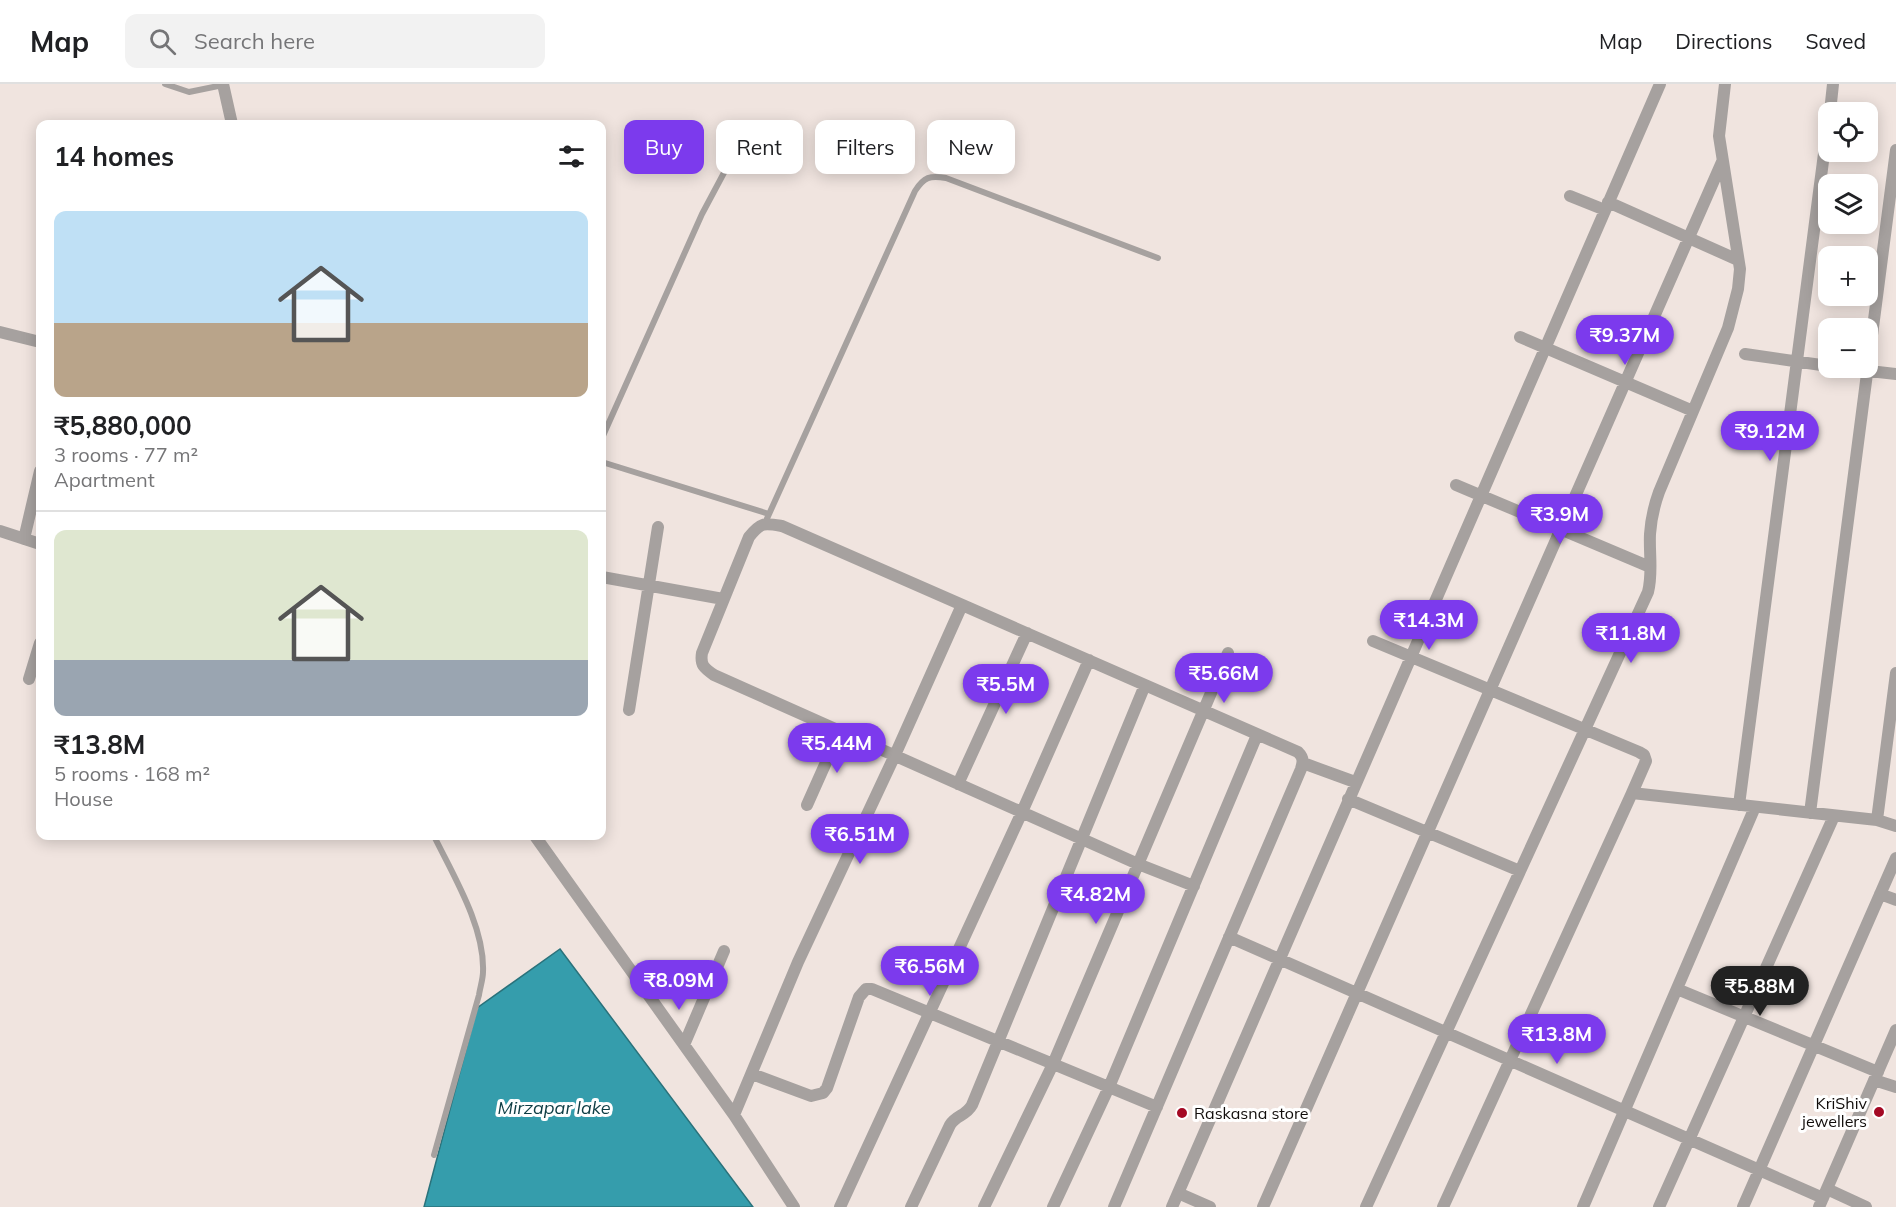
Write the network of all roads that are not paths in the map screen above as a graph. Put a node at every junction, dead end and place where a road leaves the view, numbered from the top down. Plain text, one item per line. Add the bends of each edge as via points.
1 (165, 84) edge
2 (223, 84) edge
3 (1660, 84) edge
4 (1725, 84) edge
5 (1833, 84) edge
6 (1831, 102) edge
7 (231, 120) edge
8 (1896, 150) edge
9 (1722, 161) junction
10 (1823, 162) edge
11 (723, 174) edge
12 (1570, 196) dead end
13 (1606, 206) junction
14 (1689, 238) junction
15 (1158, 258) dead end
16 (1738, 260) junction
17 (1875, 318) edge
18 (0, 333) edge
19 (1520, 337) dead end
20 (36, 341) edge
21 (1545, 348) junction
22 (1745, 354) dead end
23 (1799, 362) junction
24 (1818, 365) edge
25 (1878, 372) edge
26 (1896, 374) edge
27 (1867, 378) edge
28 (1625, 382) junction
29 (1693, 411) junction
30 (606, 429) edge
31 (606, 463) edge
32 (1456, 485) dead end
33 (36, 488) edge
34 (1480, 495) junction
35 (767, 518) junction
36 (658, 527) dead end
37 (1561, 529) junction
38 (0, 531) edge
39 (24, 539) junction
40 (36, 543) edge
41 (1650, 567) junction
42 (606, 578) edge
43 (649, 585) junction
44 (723, 599) junction
45 (962, 605) junction
46 (1027, 633) junction
47 (1373, 641) dead end
48 (1228, 653) dead end
49 (36, 657) edge
50 (1410, 657) junction
51 (1089, 660) junction
52 (1896, 673) edge
53 (29, 679) dead end
54 (1145, 686) junction
55 (1490, 690) junction
56 (629, 710) dead end
57 (1203, 711) junction
58 (1584, 730) junction
59 (840, 731) junction
60 (1257, 735) junction
61 (895, 755) junction
62 (1303, 763) junction
63 (1355, 782) junction
64 (958, 784) junction
65 (1632, 794) junction
66 (1348, 799) junction
67 (807, 805) dead end
68 (1739, 806) junction
69 (1755, 807) junction
70 (1022, 812) junction
71 (1810, 813) junction
72 (1834, 816) junction
73 (1877, 820) junction
74 (1896, 826) edge
75 (1428, 833) junction
76 (1081, 838) junction
77 (436, 840) edge
78 (538, 840) edge
79 (1896, 858) edge
80 (1138, 864) junction
81 (1520, 871) junction
82 (1194, 886) junction
83 (1880, 894) junction
84 (1896, 900) edge
85 (1230, 937) junction
86 (724, 951) dead end
87 (1279, 958) junction
88 (1677, 989) junction
89 (1357, 993) junction
90 (930, 1013) junction
91 (1744, 1016) junction
92 (1896, 1030) edge
93 (1446, 1032) junction
94 (998, 1042) junction
95 (684, 1045) junction
96 (1814, 1046) junction
97 (1510, 1060) junction
98 (1053, 1064) junction
99 (752, 1074) junction
100 (1876, 1076) junction
101 (1109, 1087) junction
102 (1896, 1087) edge
103 (1157, 1107) junction
104 (1624, 1111) junction
105 (734, 1115) junction
106 (1689, 1139) junction
107 (434, 1155) dead end
108 (1759, 1170) junction
109 (1178, 1193) junction
110 (1823, 1198) edge
111 (794, 1207) edge
112 (840, 1207) edge
113 (911, 1207) edge
114 (984, 1207) edge
115 (1053, 1207) edge
116 (1114, 1207) edge
117 (1172, 1207) edge
118 (1210, 1207) edge
119 (1263, 1207) edge
120 (1366, 1207) edge
121 (1443, 1207) edge
122 (1583, 1207) edge
123 (1659, 1207) edge
124 (1743, 1207) edge
125 (1866, 1207) edge

1 - 2 lane via 189,92
2 - 7 street
3 - 13 street
4 - 9 street via 1719,136
5 - 6 street
8 - 17 street
9 - 14 street
9 - 16 street
10 - 23 street
11 - 30 lane
12 - 13 street
13 - 14 street
13 - 21 street
14 - 16 street
14 - 28 street
15 - 35 lane via 946,178 933,175 923,179
16 - 29 street via 1734,309
18 - 20 street
19 - 21 street
21 - 28 street
21 - 34 street
22 - 23 street
23 - 24 street
23 - 68 street
25 - 26 street
27 - 71 street
28 - 29 street
28 - 37 street
29 - 41 street via 1652,516
31 - 35 lane
32 - 34 street
33 - 39 street
34 - 37 street
34 - 50 street
35 - 44 street via 749,537
35 - 45 street
36 - 43 street
37 - 41 street
37 - 55 street
38 - 39 street
39 - 40 street
41 - 58 street via 1648,592
42 - 43 street
43 - 44 street
43 - 56 street
44 - 59 street via 702,653 704,669
45 - 46 street
45 - 61 street
46 - 51 street
46 - 64 street
47 - 50 street
48 - 57 street
49 - 53 street
50 - 55 street
50 - 63 street
51 - 54 street
51 - 70 street
52 - 73 street
54 - 57 street
54 - 76 street
55 - 58 street
55 - 75 street
57 - 60 street
57 - 80 street
58 - 65 street via 1644,756 1645,767
58 - 81 street
59 - 61 street
59 - 67 street
60 - 62 street via 1298,752
60 - 82 street
61 - 64 street
61 - 99 street via 798,962
62 - 63 street
62 - 85 street
63 - 66 street
64 - 70 street
65 - 68 street
65 - 97 street
66 - 75 street
66 - 87 street
68 - 69 street
69 - 71 street
69 - 88 street
70 - 76 street
70 - 90 street
71 - 72 street
72 - 73 street
72 - 91 street
73 - 74 street
75 - 81 street
75 - 89 street
76 - 80 street
76 - 94 street
77 - 107 lane via 475,923 483,971
78 - 95 street
79 - 83 street
80 - 82 street
80 - 98 street
81 - 93 street
82 - 101 street
83 - 84 street
83 - 96 street
85 - 87 street
85 - 103 street
86 - 95 street
87 - 89 street
87 - 109 street
88 - 91 street
88 - 104 street
89 - 93 street
89 - 119 street
90 - 94 street
90 - 99 street via 866,988 859,997 823,1093 811,1096
90 - 112 street
91 - 96 street
91 - 106 street
92 - 100 street
93 - 97 street
93 - 120 street
94 - 98 street
94 - 113 street via 972,1106 953,1120
95 - 105 street
96 - 100 street
96 - 108 street
97 - 104 street
97 - 121 street
98 - 101 street
98 - 114 street
99 - 105 street
100 - 102 street
100 - 110 street
101 - 103 street
101 - 115 street
103 - 116 street
104 - 106 street
104 - 122 street
105 - 111 street
106 - 108 street
106 - 123 street
108 - 110 street
108 - 124 street
109 - 117 street
109 - 118 street
110 - 125 street

